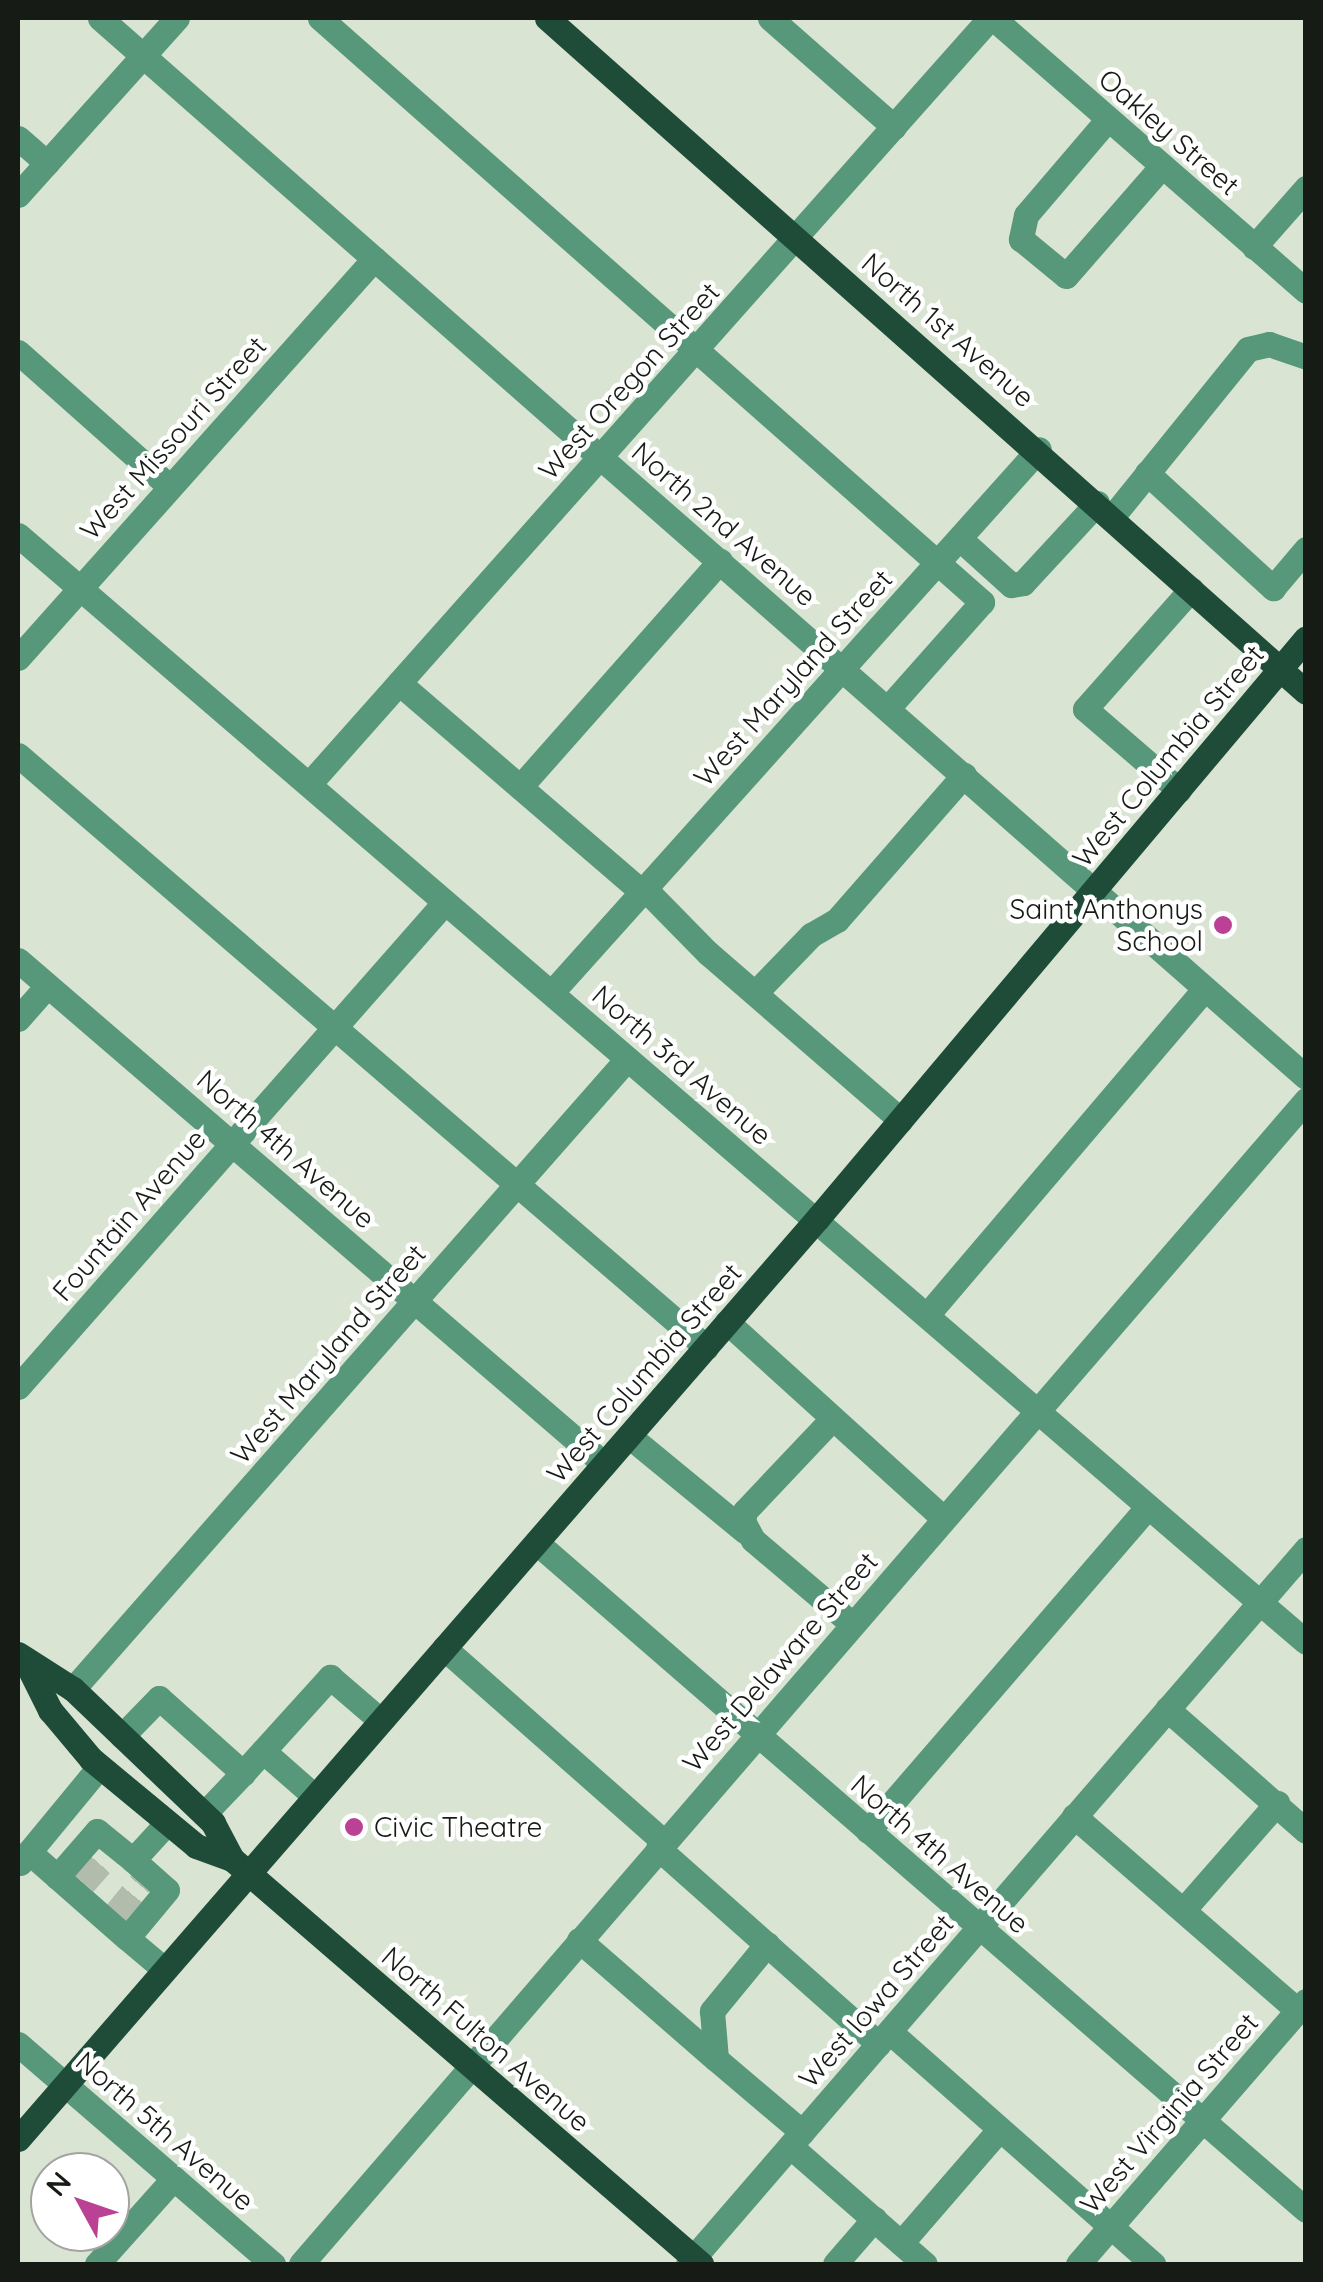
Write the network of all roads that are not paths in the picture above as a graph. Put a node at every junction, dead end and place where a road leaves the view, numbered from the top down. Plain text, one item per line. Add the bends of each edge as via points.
1 (100, 18) edge
2 (177, 18) edge
3 (320, 18) edge
4 (547, 18) edge
5 (770, 18) edge
6 (992, 18) edge
7 (142, 56) junction
8 (1108, 119) junction
9 (894, 127) junction
10 (18, 138) edge
11 (47, 163) junction
12 (1162, 166) junction
13 (1306, 188) edge
14 (18, 196) edge
15 (797, 238) junction
16 (1254, 247) junction
17 (374, 259) junction
18 (1306, 292) edge
19 (700, 348) junction
20 (18, 352) edge
21 (1305, 355) edge
22 (1039, 449) junction
23 (602, 457) junction
24 (1147, 472) junction
25 (170, 487) junction
26 (1104, 510) junction
27 (18, 535) edge
28 (960, 539) junction
29 (1306, 548) edge
30 (720, 561) junction
31 (938, 562) junction
32 (80, 588) junction
33 (1191, 589) junction
34 (1306, 638) edge
35 (18, 658) edge
36 (842, 669) junction
37 (1280, 670) junction
38 (399, 683) junction
39 (1306, 692) edge
40 (888, 708) junction
41 (18, 756) edge
42 (964, 775) junction
43 (310, 783) junction
44 (520, 787) junction
45 (1179, 790) junction
46 (1095, 889) junction
47 (643, 891) junction
48 (445, 902) junction
49 (18, 960) edge
50 (46, 986) junction
51 (1204, 989) junction
52 (552, 992) junction
53 (755, 993) junction
54 (18, 1019) edge
55 (332, 1030) junction
56 (628, 1059) junction
57 (1306, 1077) edge
58 (1306, 1100) edge
59 (901, 1120) junction
60 (233, 1142) junction
61 (515, 1187) junction
62 (817, 1219) junction
63 (415, 1300) junction
64 (927, 1315) junction
65 (727, 1322) junction
66 (706, 1347) junction
67 (18, 1388) edge
68 (1036, 1411) junction
69 (832, 1419) junction
70 (628, 1436) junction
71 (604, 1464) junction
72 (1148, 1507) junction
73 (943, 1518) junction
74 (746, 1532) junction
75 (536, 1543) junction
76 (1306, 1549) edge
77 (1260, 1602) junction
78 (852, 1624) junction
79 (1306, 1642) edge
80 (444, 1648) junction
81 (22, 1658) edge
82 (73, 1689) junction
83 (1167, 1710) junction
84 (380, 1720) junction
85 (758, 1734) junction
86 (122, 1736) junction
87 (263, 1752) junction
88 (100, 1767) junction
89 (243, 1773) junction
90 (313, 1795) junction
91 (1277, 1803) junction
92 (204, 1814) junction
93 (1074, 1816) junction
94 (166, 1824) junction
95 (1306, 1830) edge
96 (868, 1831) junction
97 (661, 1845) junction
98 (23, 1859) edge
99 (131, 1862) junction
100 (240, 1866) junction
101 (72, 1885) junction
102 (1185, 1908) junction
103 (117, 1924) junction
104 (978, 1927) junction
105 (579, 1940) junction
106 (767, 1944) junction
107 (164, 1969) junction
108 (1301, 2005) edge
109 (884, 2038) junction
110 (19, 2049) edge
111 (716, 2059) junction
112 (471, 2065) junction
113 (64, 2084) junction
114 (1203, 2120) junction
115 (22, 2126) edge
116 (999, 2130) junction
117 (796, 2139) junction
118 (174, 2178) junction
119 (1306, 2210) edge
120 (874, 2219) junction
121 (1109, 2228) junction
122 (901, 2244) junction
123 (694, 2262) edge
124 (97, 2264) edge
125 (273, 2264) edge
126 (302, 2264) edge
127 (835, 2264) edge
128 (926, 2264) edge
129 (1078, 2264) edge
130 (1152, 2264) edge

1 - 7 street, North 2nd Avenue
2 - 7 street
3 - 19 street
4 - 15 main road, North 1st Avenue
5 - 9 street
6 - 8 street, Oakley Street
6 - 9 street, West Oregon Street
7 - 11 street
7 - 17 street, North 2nd Avenue
8 - 12 street, Oakley Street
8 - 12 street via 1026,215 1021,239 1066,276
9 - 15 street, West Oregon Street
10 - 11 street
11 - 14 street
12 - 16 street, Oakley Street
13 - 16 street
15 - 19 street, West Oregon Street
15 - 22 main road, North 1st Avenue
16 - 18 street, Oakley Street
17 - 23 street, North 2nd Avenue
17 - 25 street, West Missouri Street
19 - 23 street, West Oregon Street
19 - 31 street
20 - 25 street
21 - 24 street via 1268,344 1248,349
22 - 26 main road, North 1st Avenue
22 - 28 street, West Maryland Street
23 - 30 street, North 2nd Avenue
23 - 38 street, West Oregon Street
24 - 26 street
24 - 29 street via 1273,588
25 - 32 street, West Missouri Street
26 - 28 street via 1023,583 1010,585
26 - 33 main road, North 1st Avenue
27 - 32 street, North 3rd Avenue
28 - 31 street, West Maryland Street
30 - 36 street, North 2nd Avenue
30 - 44 street
31 - 36 street, West Maryland Street
31 - 40 street via 982,602
32 - 35 street, West Missouri Street
32 - 43 street, North 3rd Avenue
33 - 37 main road, North 1st Avenue
33 - 45 street via 1085,709
34 - 37 main road, West Columbia Street
36 - 40 street, North 2nd Avenue
36 - 47 street, West Maryland Street
37 - 39 main road, North 1st Avenue
37 - 45 main road, West Columbia Street
38 - 43 street, West Oregon Street
38 - 44 street
40 - 42 street, North 2nd Avenue
41 - 55 street
42 - 46 street, North 2nd Avenue
42 - 53 street via 836,920 811,935
43 - 48 street, North 3rd Avenue
44 - 47 street
45 - 46 main road, West Columbia Street
46 - 51 street, North 2nd Avenue
46 - 59 main road, West Columbia Street
47 - 52 street, West Maryland Street
47 - 53 street
48 - 52 street, North 3rd Avenue
48 - 55 street, Fountain Avenue
49 - 50 street, North 4th Avenue
50 - 54 street
50 - 60 street, North 4th Avenue
51 - 57 street, North 2nd Avenue
51 - 64 street
52 - 56 street, North 3rd Avenue
53 - 59 street
55 - 60 street, Fountain Avenue
55 - 61 street
56 - 61 street, West Maryland Street
56 - 62 street, North 3rd Avenue
58 - 68 street, West Delaware Street
59 - 62 main road, West Columbia Street
60 - 63 street, North 4th Avenue
60 - 67 street, Fountain Avenue
61 - 63 street, West Maryland Street
61 - 66 street
62 - 64 street, North 3rd Avenue
62 - 65 main road, West Columbia Street
63 - 71 street, North 4th Avenue
63 - 82 street, West Maryland Street
64 - 68 street, North 3rd Avenue
65 - 66 main road, West Columbia Street
65 - 69 street
66 - 70 main road, West Columbia Street
68 - 72 street, North 3rd Avenue
68 - 73 street, West Delaware Street
69 - 73 street
69 - 74 street via 745,1511
70 - 71 main road, West Columbia Street
70 - 74 street
71 - 75 main road, West Columbia Street
72 - 77 street, North 3rd Avenue
72 - 96 street
73 - 78 street, West Delaware Street
74 - 78 street
75 - 80 main road, West Columbia Street
75 - 85 street, North 4th Avenue
76 - 77 street, West Iowa Street
77 - 79 street, North 3rd Avenue
77 - 83 street, West Iowa Street
78 - 85 street, West Delaware Street
80 - 84 main road, West Columbia Street
80 - 97 street
81 - 82 main road, North Fulton Avenue
81 - 88 main road, North Fulton Avenue via 50,1710
82 - 86 main road, North Fulton Avenue
83 - 91 street
83 - 93 street, West Iowa Street
84 - 87 street via 330,1676
84 - 90 main road, West Columbia Street
85 - 96 street, North 4th Avenue
85 - 97 street, West Delaware Street
86 - 89 street via 159,1698
86 - 92 main road, North Fulton Avenue
87 - 89 street
87 - 90 street
88 - 94 main road, North Fulton Avenue
88 - 98 street
89 - 92 street
90 - 100 main road, West Columbia Street
91 - 95 street
91 - 102 street
92 - 100 main road, North Fulton Avenue
93 - 102 street
93 - 104 street, West Iowa Street
94 - 99 street
94 - 100 main road, North Fulton Avenue
96 - 104 street, North 4th Avenue
97 - 105 street, West Delaware Street
97 - 106 street
98 - 101 street
99 - 101 street via 97,1831
99 - 103 street via 167,1890
100 - 107 main road, West Columbia Street
100 - 112 main road, North Fulton Avenue
101 - 103 street
102 - 108 street
103 - 107 street
104 - 109 street, West Iowa Street
104 - 114 street, North 4th Avenue
105 - 111 street
105 - 112 street, West Delaware Street
106 - 109 street
106 - 111 street via 712,2011
107 - 113 main road, West Columbia Street
108 - 114 street, West Virginia Street
109 - 116 street
109 - 117 street, West Iowa Street
110 - 113 street, North 5th Avenue
111 - 117 street
112 - 123 main road, North Fulton Avenue
112 - 126 street, West Delaware Street
113 - 115 main road, West Columbia Street
113 - 118 street, North 5th Avenue
114 - 119 street, North 4th Avenue
114 - 121 street, West Virginia Street
116 - 121 street
116 - 122 street
117 - 120 street
117 - 123 street, West Iowa Street
118 - 124 street
118 - 125 street, North 5th Avenue
120 - 122 street
120 - 127 street
121 - 129 street, West Virginia Street
121 - 130 street
122 - 128 street

